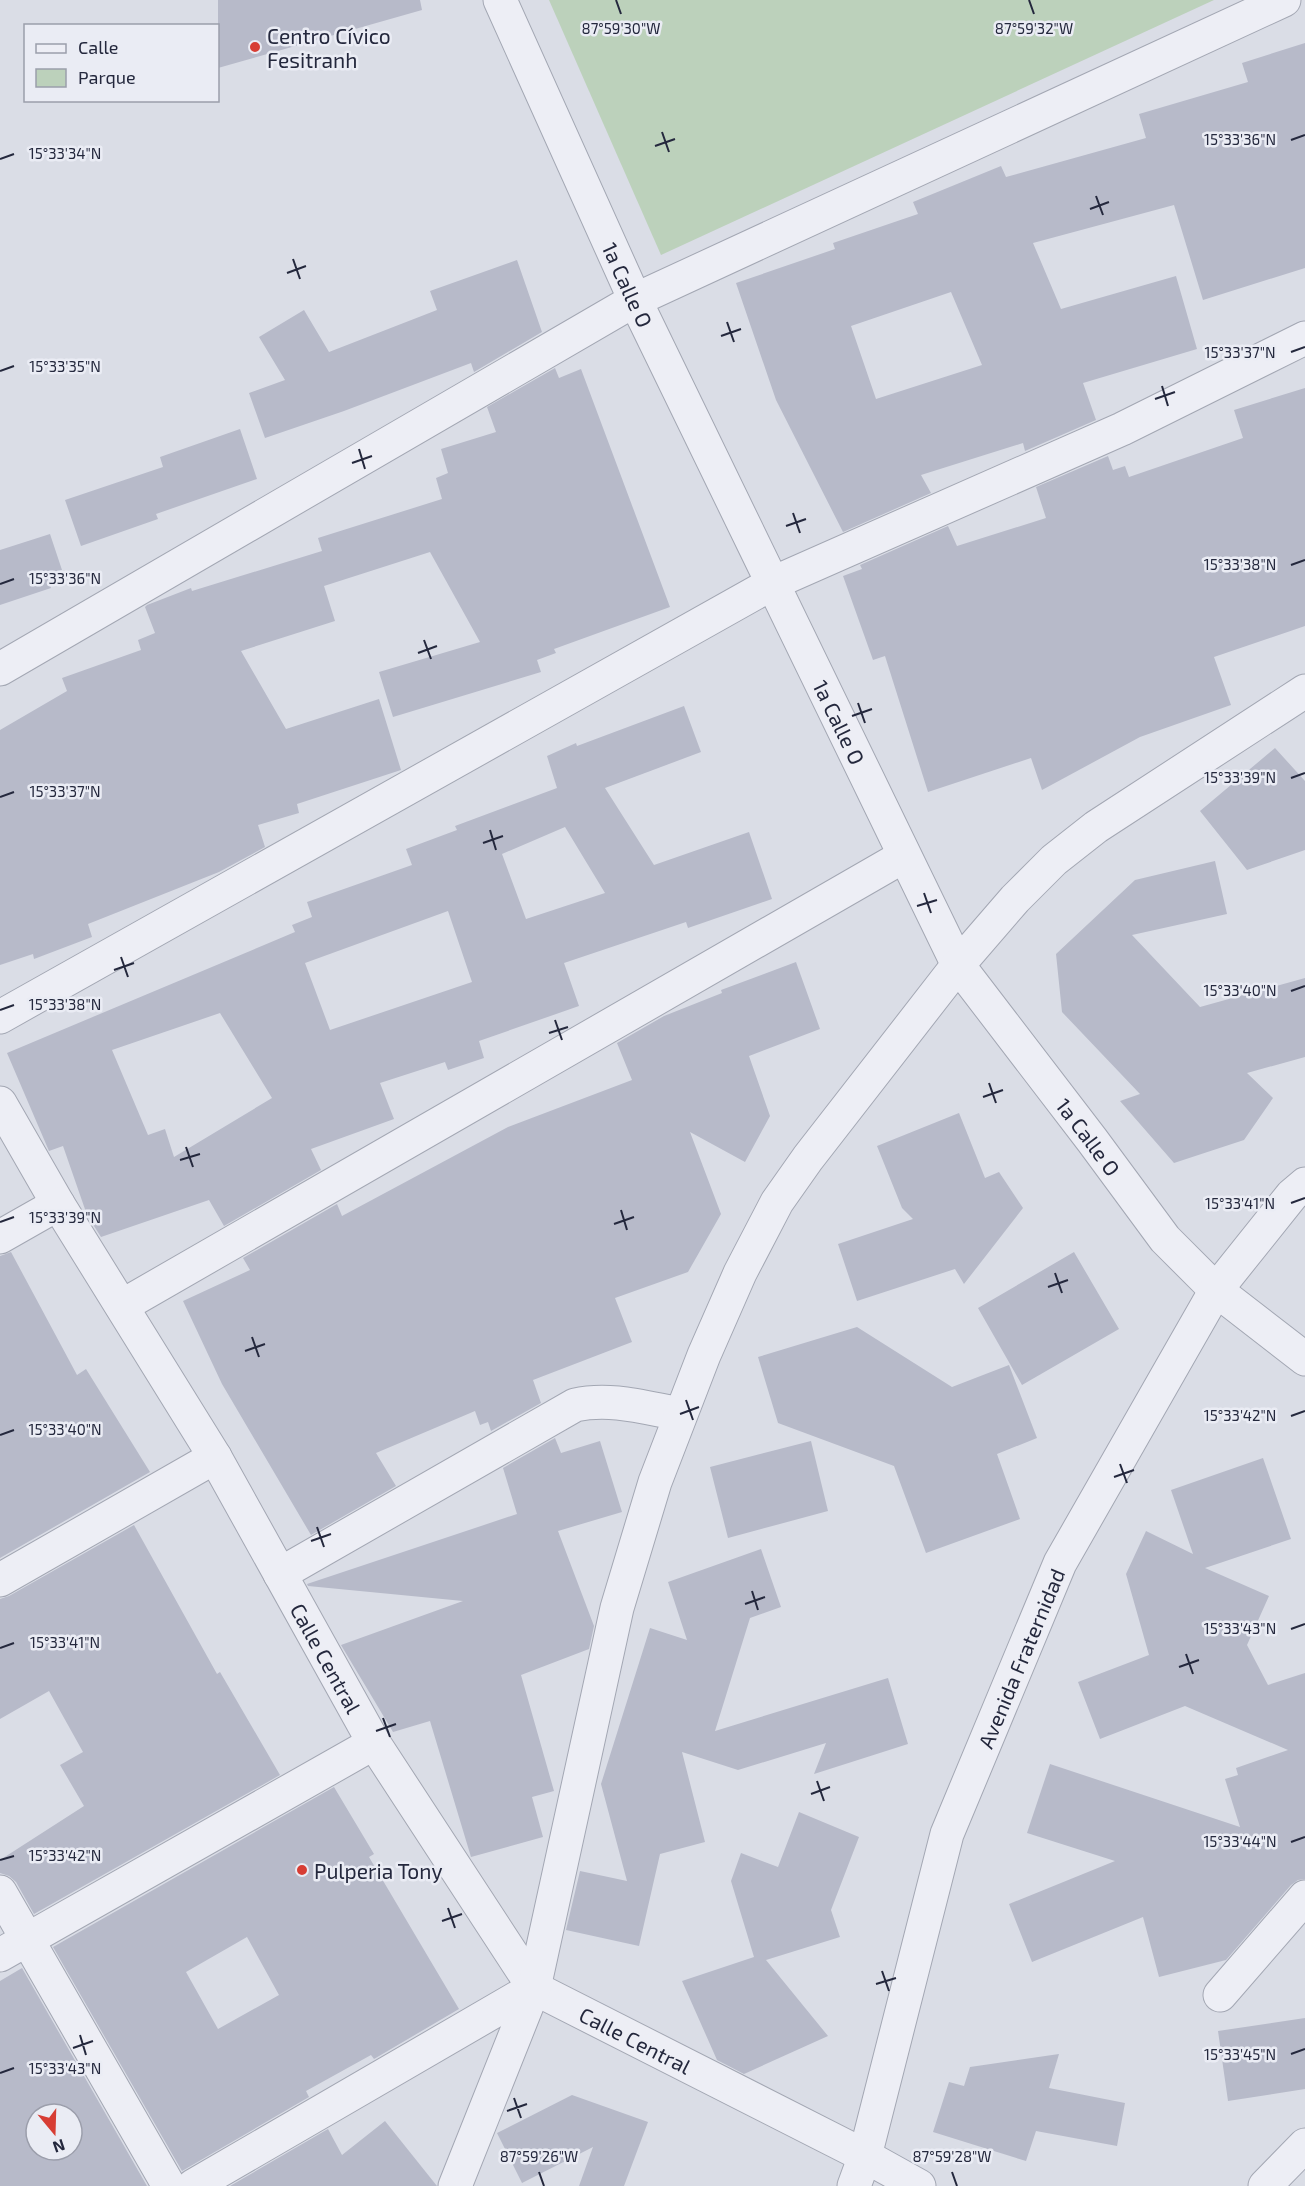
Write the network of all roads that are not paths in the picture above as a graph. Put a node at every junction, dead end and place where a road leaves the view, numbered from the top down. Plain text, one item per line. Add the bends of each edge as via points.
1 (500, 0) edge
2 (1284, 0) edge
3 (635, 300) junction
4 (1305, 338) edge
5 (773, 583) junction
6 (0, 669) edge
7 (1305, 691) edge
8 (904, 856) junction
9 (958, 965) junction
10 (0, 1017) edge
11 (0, 1103) edge
12 (1305, 1184) edge
13 (58, 1204) junction
14 (0, 1237) edge
15 (1216, 1290) junction
16 (122, 1306) junction
17 (1305, 1359) edge
18 (680, 1414) junction
19 (215, 1457) junction
20 (280, 1574) junction
21 (0, 1580) edge
22 (374, 1743) junction
23 (0, 1892) edge
24 (1305, 1896) edge
25 (14, 1947) edge
26 (534, 1989) junction
27 (1220, 1995) dead end
28 (1305, 2145) edge
29 (860, 2171) edge
30 (169, 2186) edge
31 (193, 2186) edge
32 (455, 2186) edge
33 (919, 2186) edge
34 (1265, 2186) edge

1 - 3 street, 1a Calle O
2 - 3 street
3 - 5 street, 1a Calle O
3 - 6 street
4 - 5 street via 1122,429
5 - 8 street, 1a Calle O
5 - 10 street
7 - 9 street via 1096,827 1054,860 1015,898
8 - 9 street, 1a Calle O
8 - 16 street
9 - 15 street, 1a Calle O via 1165,1239
9 - 18 street via 777,1202 740,1273
11 - 13 street, Calle Central
12 - 15 street, Avenida Fraternidad
13 - 14 street
13 - 16 street, Calle Central
15 - 17 street, 1a Calle O
15 - 29 street, Avenida Fraternidad via 1060,1563 947,1834
16 - 19 street, Calle Central
18 - 20 street via 608,1401 576,1405
18 - 26 street via 617,1608
19 - 20 street, Calle Central
19 - 21 street
20 - 22 street, Calle Central
22 - 25 street
22 - 26 street, Calle Central
23 - 25 street
24 - 27 street
25 - 30 street
26 - 29 street, Calle Central
26 - 31 street
26 - 32 street
28 - 34 street
29 - 33 street, Calle Central

